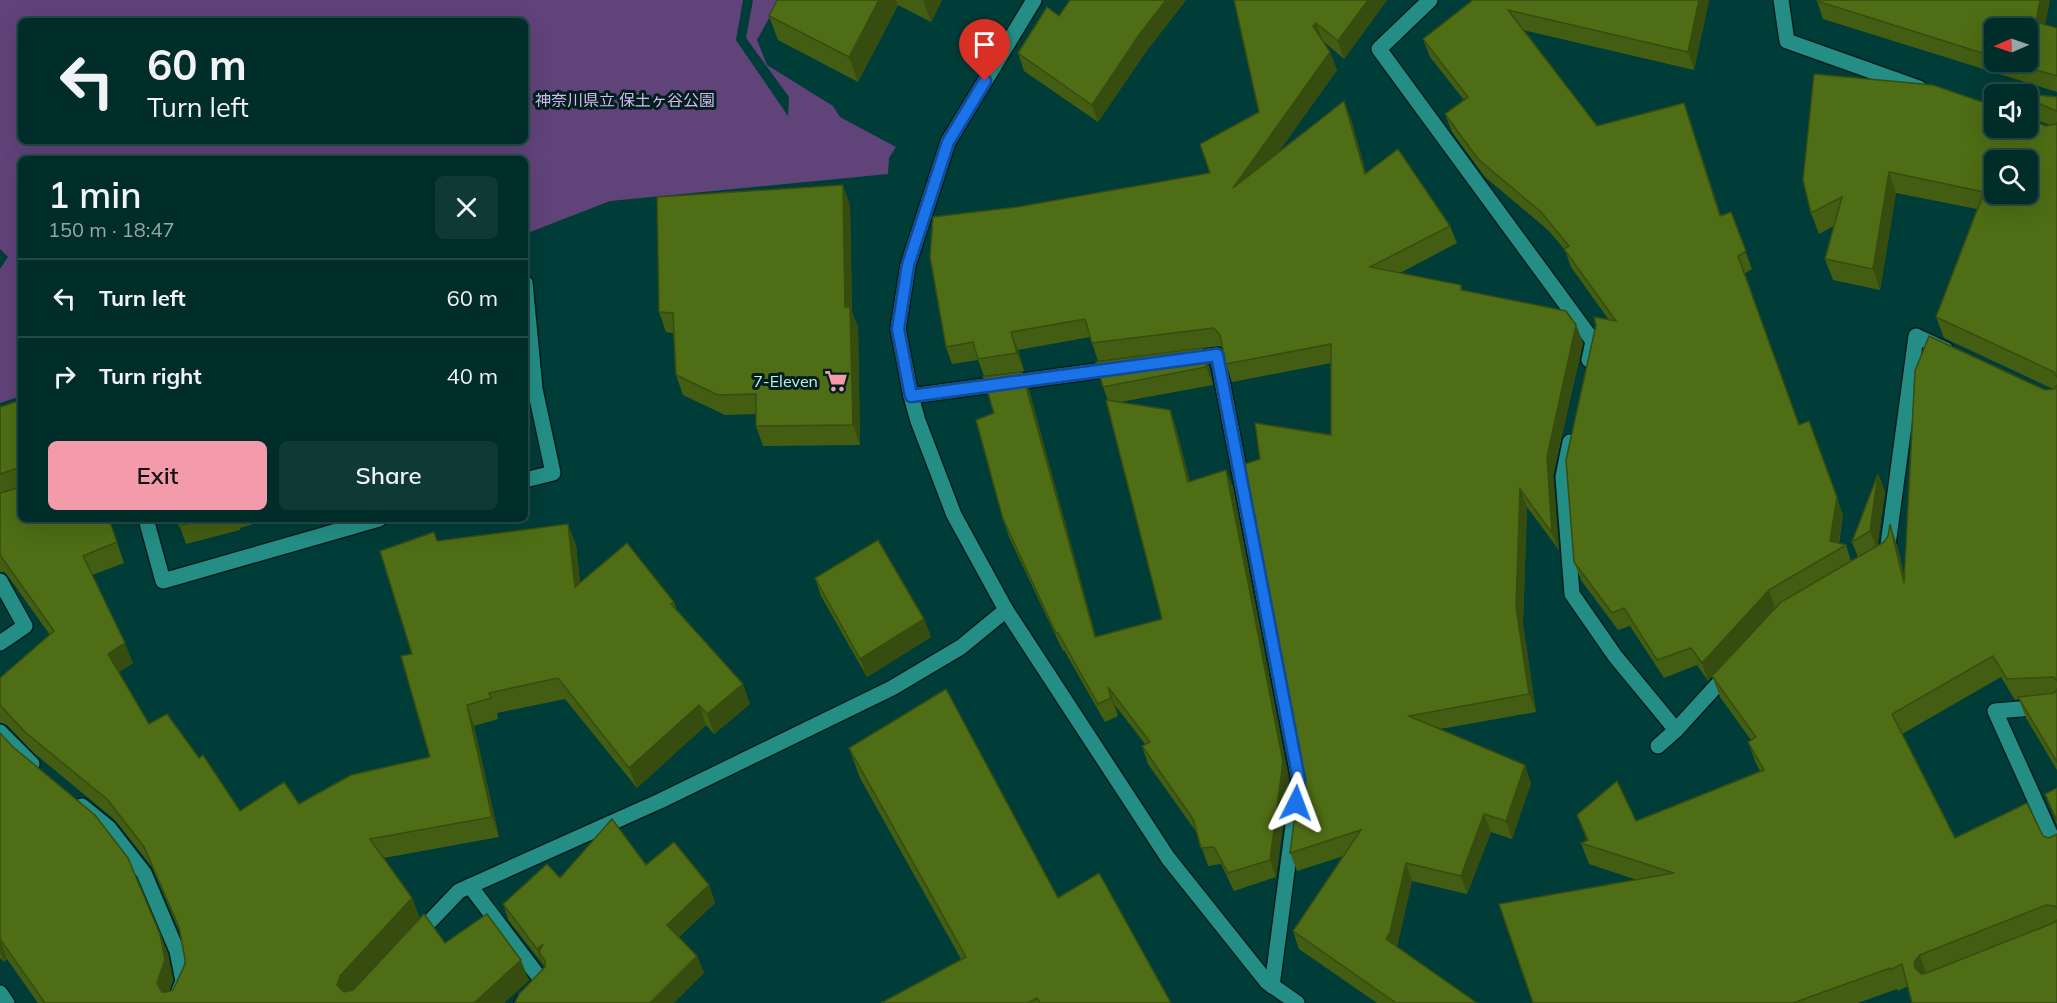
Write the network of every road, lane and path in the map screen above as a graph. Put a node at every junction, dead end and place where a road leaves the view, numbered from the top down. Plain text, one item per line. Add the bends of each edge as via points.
1 (1034, 0) edge
2 (1430, 0) edge
3 (1781, 0) edge
4 (1929, 92) edge
5 (528, 315) edge
6 (1959, 356) edge
7 (1170, 361) edge
8 (1135, 366) edge
9 (1586, 375) edge
10 (911, 396) junction
11 (1573, 432) edge
12 (528, 479) edge
13 (147, 522) edge
14 (366, 522) edge
15 (1877, 561) edge
16 (0, 581) edge
17 (1006, 609) junction
18 (0, 643) edge
19 (1736, 664) edge
20 (2057, 706) edge
21 (1676, 730) junction
22 (0, 732) edge
23 (1658, 747) dead end
24 (45, 776) edge
25 (72, 798) edge
26 (2057, 849) edge
27 (470, 886) junction
28 (403, 950) edge
29 (1272, 986) junction
30 (0, 993) edge
31 (7, 1003) edge
32 (174, 1003) edge
33 (522, 1003) edge
34 (1297, 1003) edge

1 - 10 street via 948,142 908,265 898,329
2 - 9 street via 1379,50 1593,341
3 - 4 street via 1787,41
5 - 12 street via 535,389 553,473
6 - 15 street via 1916,336 1886,555
7 - 29 street via 1217,355 1299,780
8 - 10 street
10 - 17 street via 954,515
11 - 21 street via 1563,477 1572,594 1615,656
13 - 14 street via 164,581
16 - 18 street via 25,626
17 - 27 street via 962,647 892,688 660,801
17 - 29 street via 1168,858
19 - 21 street
20 - 26 street via 1995,711
21 - 23 street
22 - 24 street
25 - 32 street via 109,828 144,873 177,951 183,981
27 - 28 street via 459,891
27 - 33 street via 542,981
29 - 34 street
30 - 31 street

